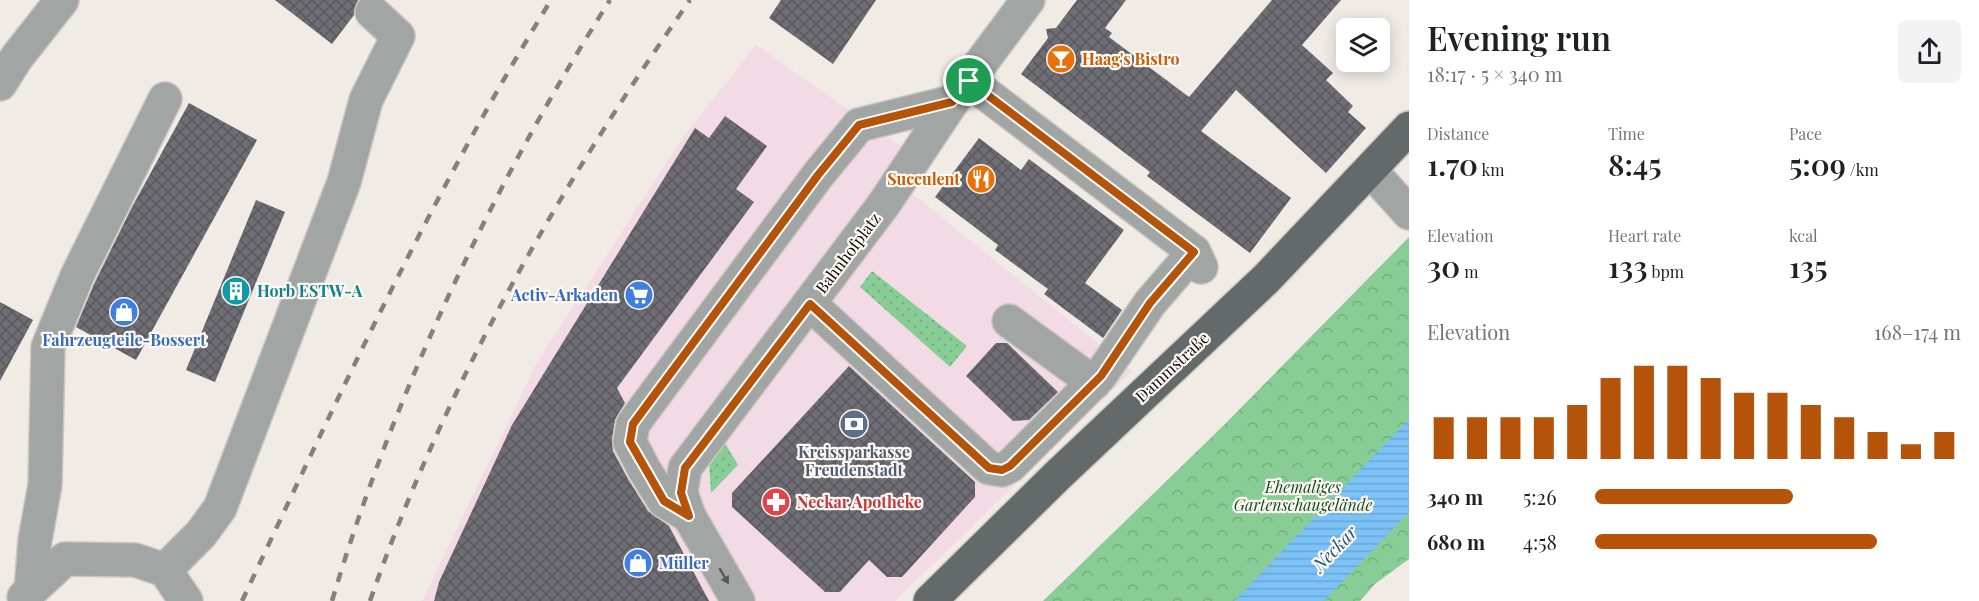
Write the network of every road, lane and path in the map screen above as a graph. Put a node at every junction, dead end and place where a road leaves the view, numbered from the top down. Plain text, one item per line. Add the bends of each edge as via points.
1 (62, 0) edge
2 (1028, 0) edge
3 (372, 12) dead end
4 (0, 84) edge
5 (960, 92) junction
6 (165, 99) dead end
7 (1409, 128) edge
8 (910, 164) junction
9 (1370, 170) junction
10 (1409, 213) edge
11 (810, 304) junction
12 (1009, 321) dead end
13 (1094, 383) junction
14 (681, 484) junction
15 (689, 516) junction
16 (165, 570) junction
17 (26, 596) edge
18 (186, 601) edge
19 (738, 601) edge
20 (930, 601) edge

1 - 4 street
2 - 5 street, Bahnhofplatz
3 - 16 street via 398,36 366,100 345,182 220,508 201,534
5 - 8 street, Bahnhofplatz
5 - 13 street via 1198,259 1150,303
5 - 15 street via 859,125 633,424 630,442 644,469 664,501
6 - 17 street via 77,276 48,347 45,485
7 - 9 main road, Dammstraße
8 - 11 street, Bahnhofplatz
8 - 14 street via 868,199 677,449
9 - 10 street
9 - 20 main road, Dammstraße via 1267,278
11 - 13 street via 989,468 1002,470 1010,466
11 - 14 street, Bahnhofplatz via 696,452 685,468
12 - 13 street
14 - 15 street
15 -> 19 street
16 - 17 street via 135,560 65,559
16 - 18 street

